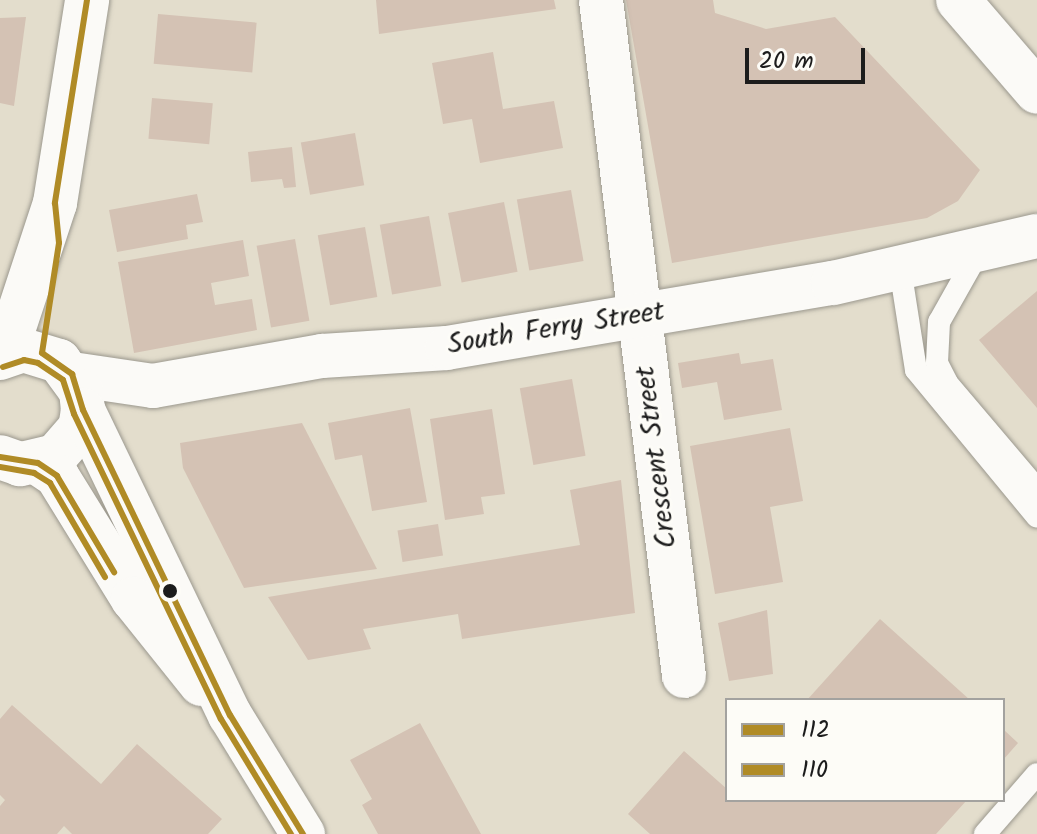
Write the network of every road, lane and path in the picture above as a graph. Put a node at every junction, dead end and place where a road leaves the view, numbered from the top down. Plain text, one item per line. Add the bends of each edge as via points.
1 (87, 0) edge
2 (601, 0) edge
3 (958, 0) edge
4 (1037, 92) edge
5 (1037, 236) edge
6 (979, 251) junction
7 (900, 268) junction
8 (640, 315) junction
9 (40, 370) edge
10 (19, 460) edge
11 (1037, 489) edge
12 (1037, 517) edge
13 (684, 676) dead end
14 (230, 715) junction
15 (1037, 774) edge
16 (296, 831) edge
17 (985, 834) edge

1 - 9 main road via 55,203
2 - 8 main road, Crescent Street
3 - 4 main road
5 - 6 main road, South Ferry Street
6 - 7 main road, South Ferry Street
6 - 11 lane via 939,322 934,342 937,363 947,383
7 - 8 main road, South Ferry Street
7 - 12 lane via 916,370
8 - 9 main road, South Ferry Street via 447,348 322,356 153,386
8 - 13 main road, Crescent Street
9 - 10 main road via 70,444
9 - 14 main road
10 - 14 main road via 57,476 95,544 174,654
14 - 16 main road
15 - 17 lane

